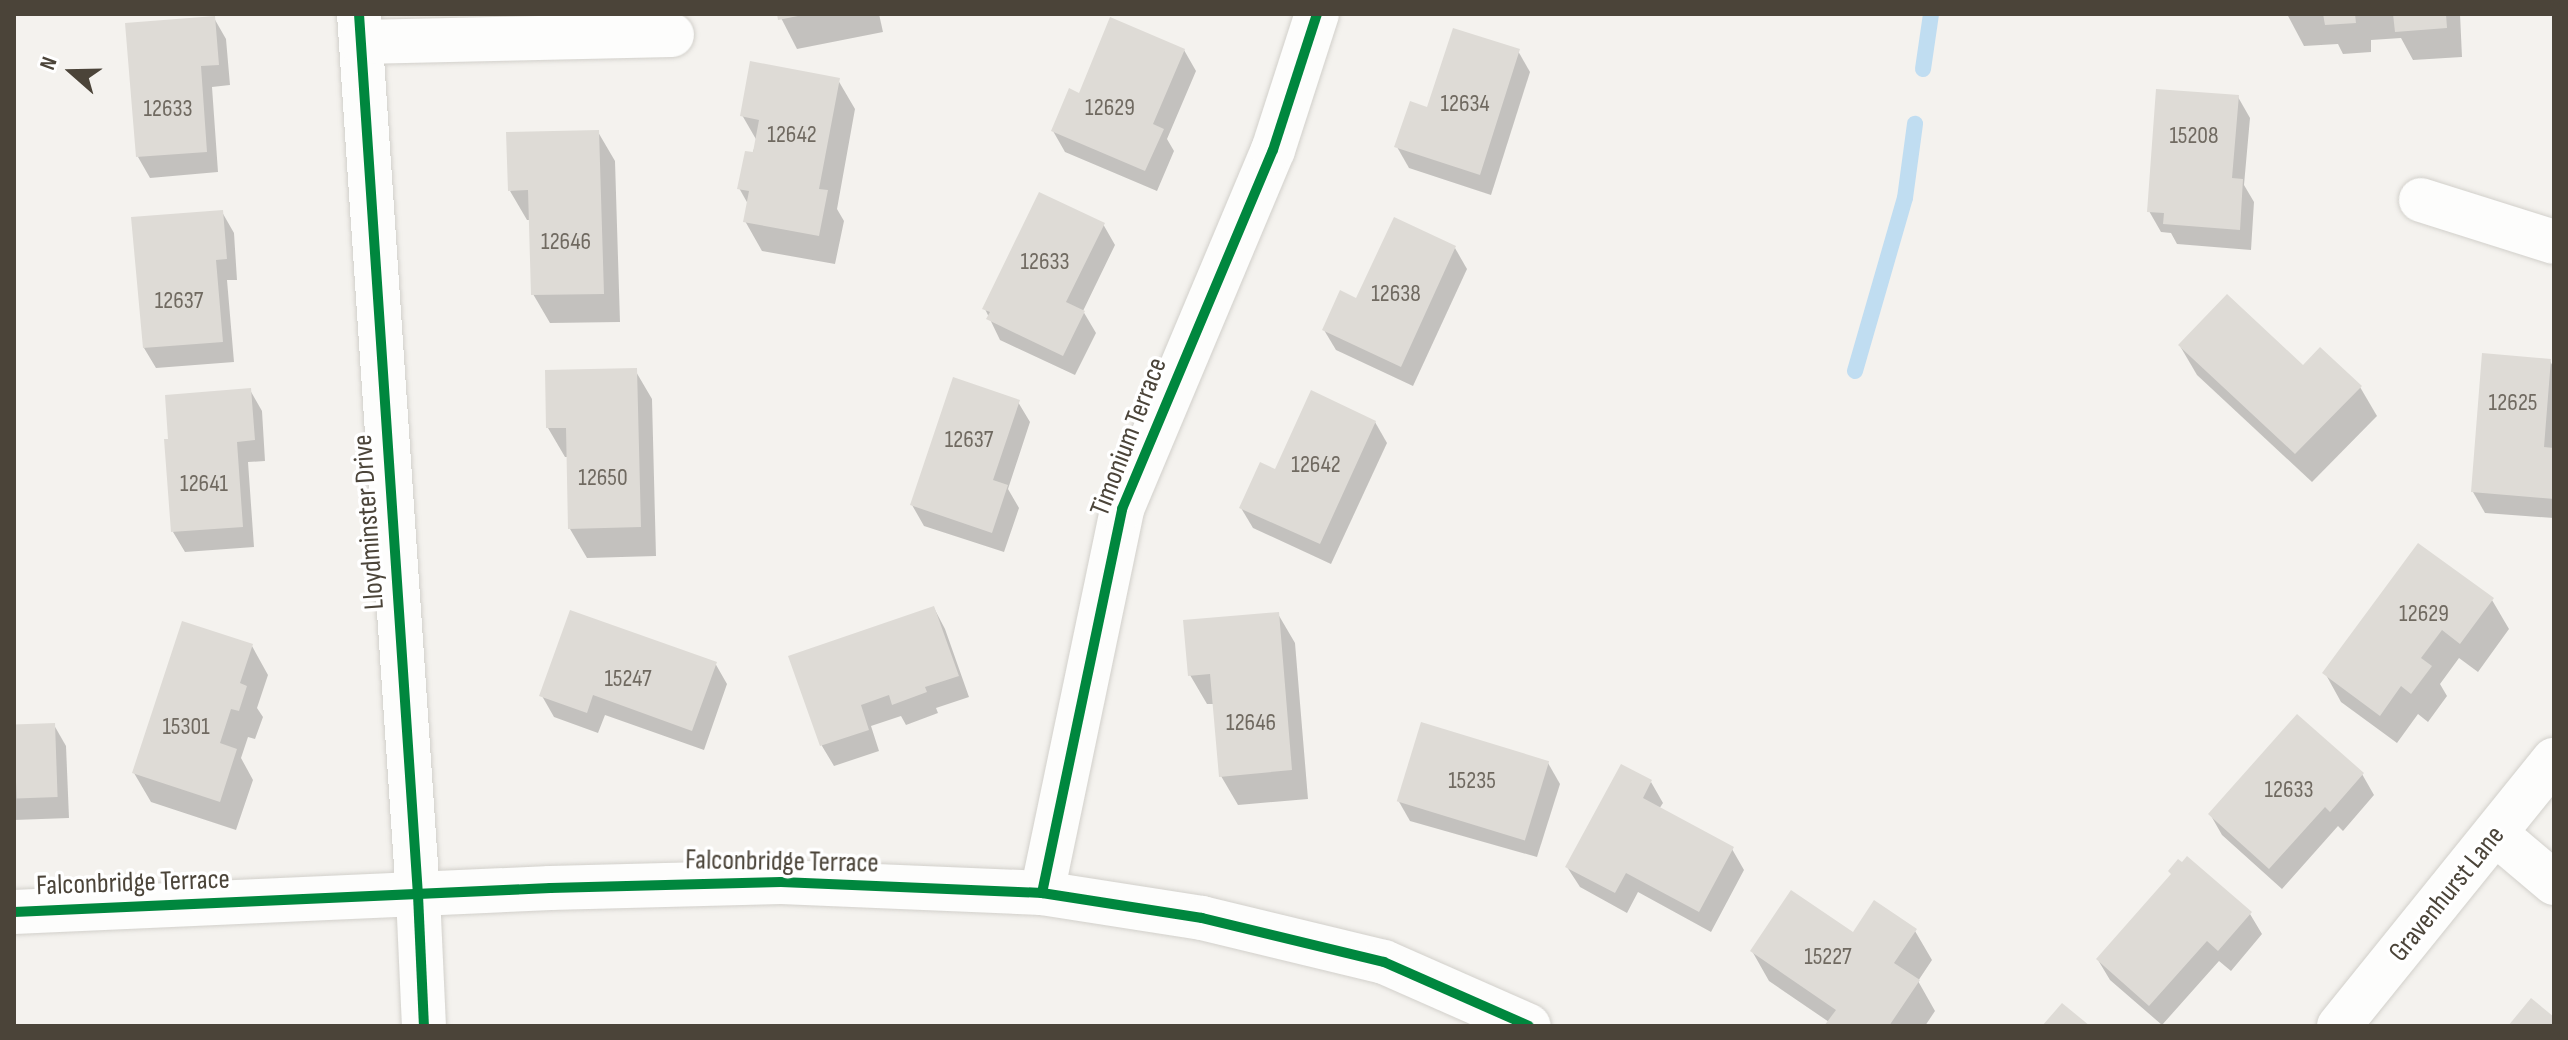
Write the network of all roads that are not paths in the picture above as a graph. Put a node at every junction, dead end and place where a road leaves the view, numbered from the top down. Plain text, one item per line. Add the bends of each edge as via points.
1 (1317, 14) edge
2 (360, 28) edge
3 (672, 35) dead end
4 (2421, 200) dead end
5 (2554, 242) edge
6 (2554, 760) edge
7 (2496, 834) junction
8 (2554, 883) edge
9 (1042, 893) junction
10 (418, 895) junction
11 (14, 912) edge
12 (424, 1026) edge
13 (1529, 1026) edge
14 (2339, 1026) edge

1 - 9 street, Timonium Terrace via 1273,150 1122,509
2 - 3 street
2 - 10 street, Lloydminster Drive
4 - 5 street
6 - 7 street, Gravenhurst Lane
7 - 8 street
7 - 14 street, Gravenhurst Lane
9 - 10 street, Falconbridge Terrace via 781,882
9 - 13 street, Falconbridge Terrace via 1202,918 1384,962
10 - 11 street, Falconbridge Terrace
10 - 12 street, Lloydminster Drive

